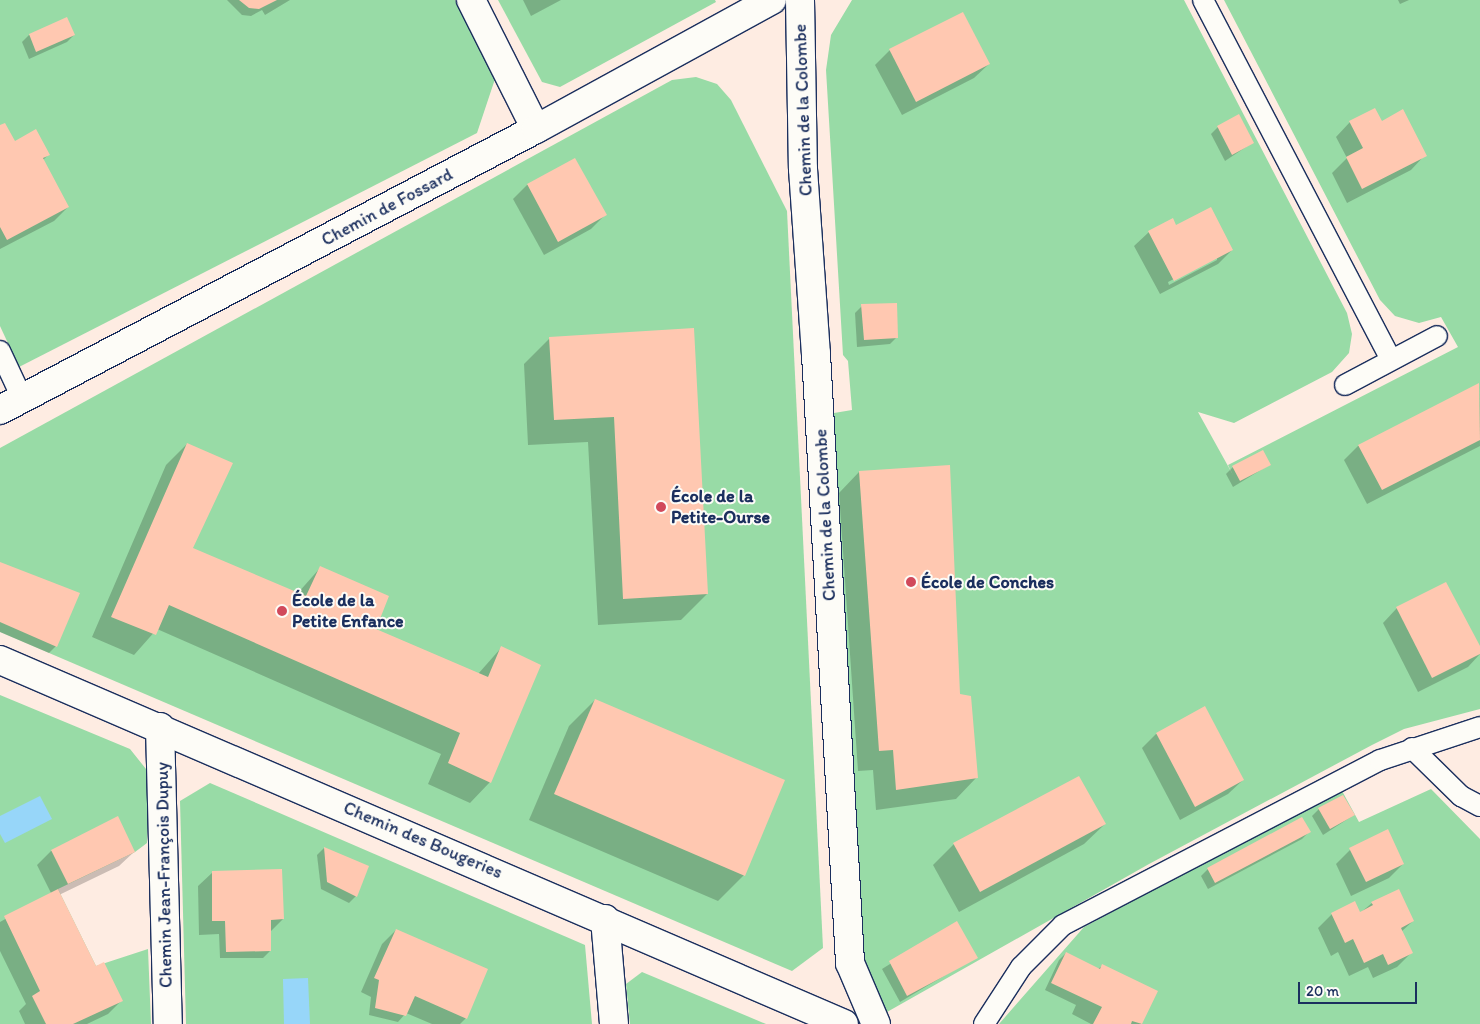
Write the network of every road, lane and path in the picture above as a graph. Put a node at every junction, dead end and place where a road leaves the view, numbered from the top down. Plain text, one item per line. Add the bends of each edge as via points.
1 (471, 0) edge
2 (772, 0) edge
3 (800, 0) edge
4 (1203, 0) edge
5 (536, 129) junction
6 (1437, 336) dead end
7 (0, 351) edge
8 (1391, 359) junction
9 (1345, 385) dead end
10 (11, 404) edge
11 (0, 660) edge
12 (160, 727) junction
13 (1480, 727) edge
14 (1412, 748) junction
15 (1480, 806) edge
16 (605, 919) junction
17 (168, 1024) edge
18 (614, 1024) edge
19 (844, 1024) edge
20 (876, 1024) edge
21 (984, 1024) edge

1 - 5 street
2 - 5 street, Chemin de Fossard
3 - 20 street, Chemin de la Colombe via 803,168 850,962
4 - 8 lane
5 - 10 street, Chemin de Fossard
6 - 8 lane
7 - 10 lane
8 - 9 lane
11 - 12 street, Chemin des Bougeries
12 - 16 street, Chemin des Bougeries
12 - 17 street, Chemin Jean-François Dupuy
13 - 14 lane
14 - 15 lane via 1461,796
14 - 21 lane via 1371,764 1063,925 1022,967
16 - 18 street
16 - 19 street, Chemin des Bougeries

